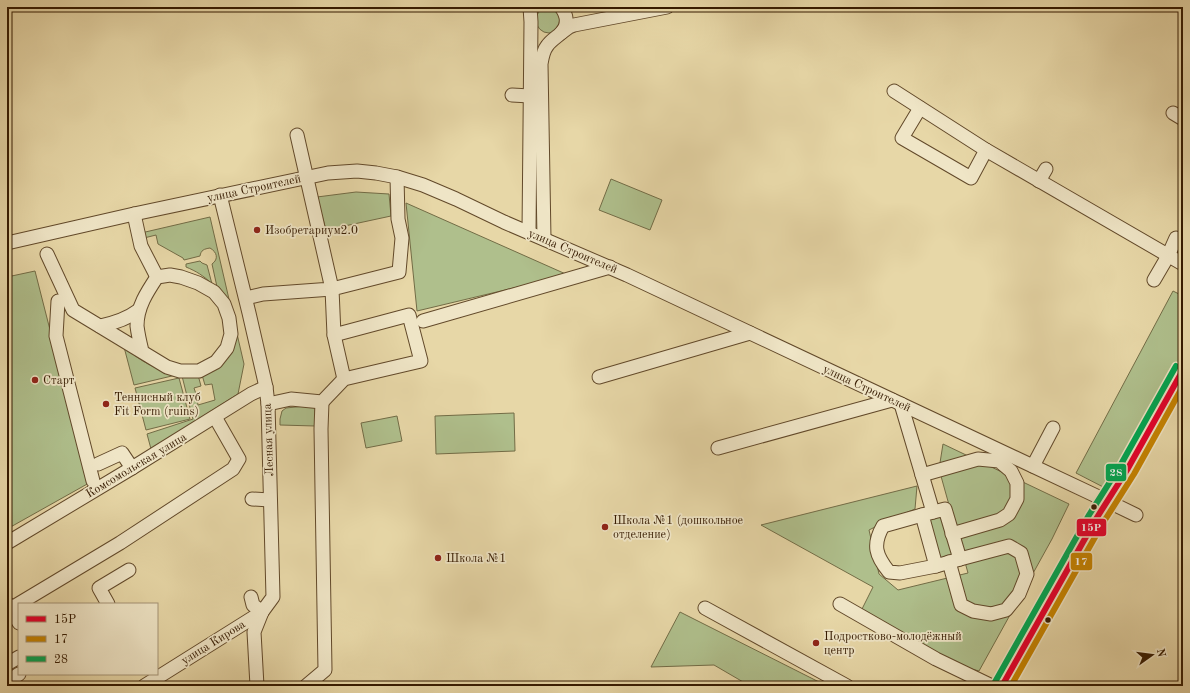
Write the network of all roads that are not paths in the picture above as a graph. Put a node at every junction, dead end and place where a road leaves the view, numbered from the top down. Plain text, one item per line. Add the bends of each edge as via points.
1 (561, 7) edge
2 (667, 7) edge
3 (532, 14) edge
4 (559, 35) junction
5 (894, 91) dead end
6 (512, 96) dead end
7 (530, 96) junction
8 (920, 108) junction
9 (296, 135) dead end
10 (986, 150) junction
11 (1046, 169) dead end
12 (306, 177) junction
13 (397, 177) junction
14 (1039, 181) junction
15 (220, 195) junction
16 (134, 214) junction
17 (529, 232) junction
18 (42, 236) junction
19 (544, 239) junction
20 (1183, 242) edge
21 (7, 243) edge
22 (47, 254) junction
23 (1168, 256) junction
24 (1183, 264) edge
25 (610, 267) junction
26 (157, 277) junction
27 (1154, 280) dead end
28 (332, 289) junction
29 (246, 298) junction
30 (58, 301) junction
31 (139, 310) junction
32 (423, 321) dead end
33 (100, 326) junction
34 (750, 333) junction
35 (66, 334) dead end
36 (334, 335) junction
37 (142, 351) junction
38 (1183, 370) edge
39 (599, 377) dead end
40 (344, 378) junction
41 (266, 387) junction
42 (322, 402) junction
43 (897, 402) junction
44 (268, 404) junction
45 (215, 417) junction
46 (1053, 428) dead end
47 (718, 448) dead end
48 (95, 462) junction
49 (1033, 466) junction
50 (132, 468) junction
51 (922, 475) junction
52 (93, 481) dead end
53 (252, 500) dead end
54 (270, 500) junction
55 (1107, 501) junction
56 (927, 514) junction
57 (1136, 515) dead end
58 (952, 534) junction
59 (7, 543) edge
60 (954, 561) junction
61 (936, 566) junction
62 (129, 570) dead end
63 (251, 598) dead end
64 (107, 603) edge
65 (840, 604) dead end
66 (9, 606) edge
67 (705, 608) dead end
68 (262, 612) junction
69 (18, 621) edge
70 (18, 658) edge
71 (7, 664) edge
72 (18, 675) edge
73 (152, 681) edge
74 (7, 682) edge
75 (257, 686) edge
76 (306, 686) edge
77 (847, 686) edge
78 (992, 686) edge
79 (1002, 686) edge

1 - 4 street via 567,20
2 - 4 street via 574,25
3 - 4 street via 532,27 536,33 549,38
3 - 7 street
4 - 19 street via 547,46 541,64
5 - 8 street
6 - 7 street
7 - 17 street via 526,178
8 - 10 street
8 - 10 street via 902,138 970,178
9 - 12 street
10 - 14 street
11 - 14 street
12 - 13 street, улица Строителей via 328,172 357,171
12 - 15 street, улица Строителей
12 - 28 street
13 - 17 street, улица Строителей via 423,185
13 - 28 street via 398,219 402,238 399,272
14 - 23 street via 1099,210
15 - 16 street, улица Строителей
15 - 29 street, Лесная улица
16 - 18 street, улица Строителей
16 - 26 street via 141,246
17 - 19 street, улица Строителей
18 - 21 street, улица Строителей
18 - 22 street
19 - 25 street, улица Строителей
20 - 23 street via 1176,238
22 - 30 street
22 - 33 street via 73,310
23 - 24 street
23 - 27 street
25 - 32 street
25 - 34 street, улица Строителей
26 - 31 street
26 - 37 street via 181,276 198,282 214,292 224,304 231,334 227,348 216,362 199,371 167,367
28 - 29 street via 264,294
28 - 36 street
29 - 41 street, Лесная улица
30 - 35 street
30 - 48 street via 56,336
31 - 33 street via 129,317
31 - 37 street via 137,326
33 - 37 street
34 - 39 street
34 - 43 street, улица Строителей
36 - 40 street
36 - 40 street via 409,315 421,362
38 - 55 street via 1128,470
40 - 42 street
41 - 44 street, Лесная улица
41 - 45 street, Комсомольская улица
42 - 44 street via 291,399
42 - 76 street via 325,670
43 - 47 street
43 - 49 street, улица Строителей
43 - 51 street
44 - 54 street, Лесная улица
45 - 50 street, Комсомольская улица
45 - 66 street via 239,460 233,469 120,543
46 - 49 street
48 - 50 street via 122,453
48 - 52 street
49 - 55 street, улица Строителей
50 - 59 street, Комсомольская улица
51 - 56 street
51 - 58 street via 978,459 999,461 1011,472 1017,483 1017,499 1009,514 1000,520
53 - 54 street
54 - 68 street, Лесная улица via 273,597
55 - 57 street, улица Строителей
55 - 79 street
56 - 58 street via 945,509
56 - 61 street
56 - 61 street via 883,526 878,534 876,546 881,562 889,572 900,573
58 - 60 street
60 - 60 street via 962,604 973,611 992,614 1006,610 1019,594 1027,574 1021,553 1009,546
60 - 61 street
62 - 64 street via 99,588
63 - 68 street via 253,605
65 - 78 street via 936,659
66 - 69 street
67 - 77 street
68 - 73 street, улица Кирова
68 - 75 street, Лесная улица via 254,632
70 - 71 street
72 - 74 street

